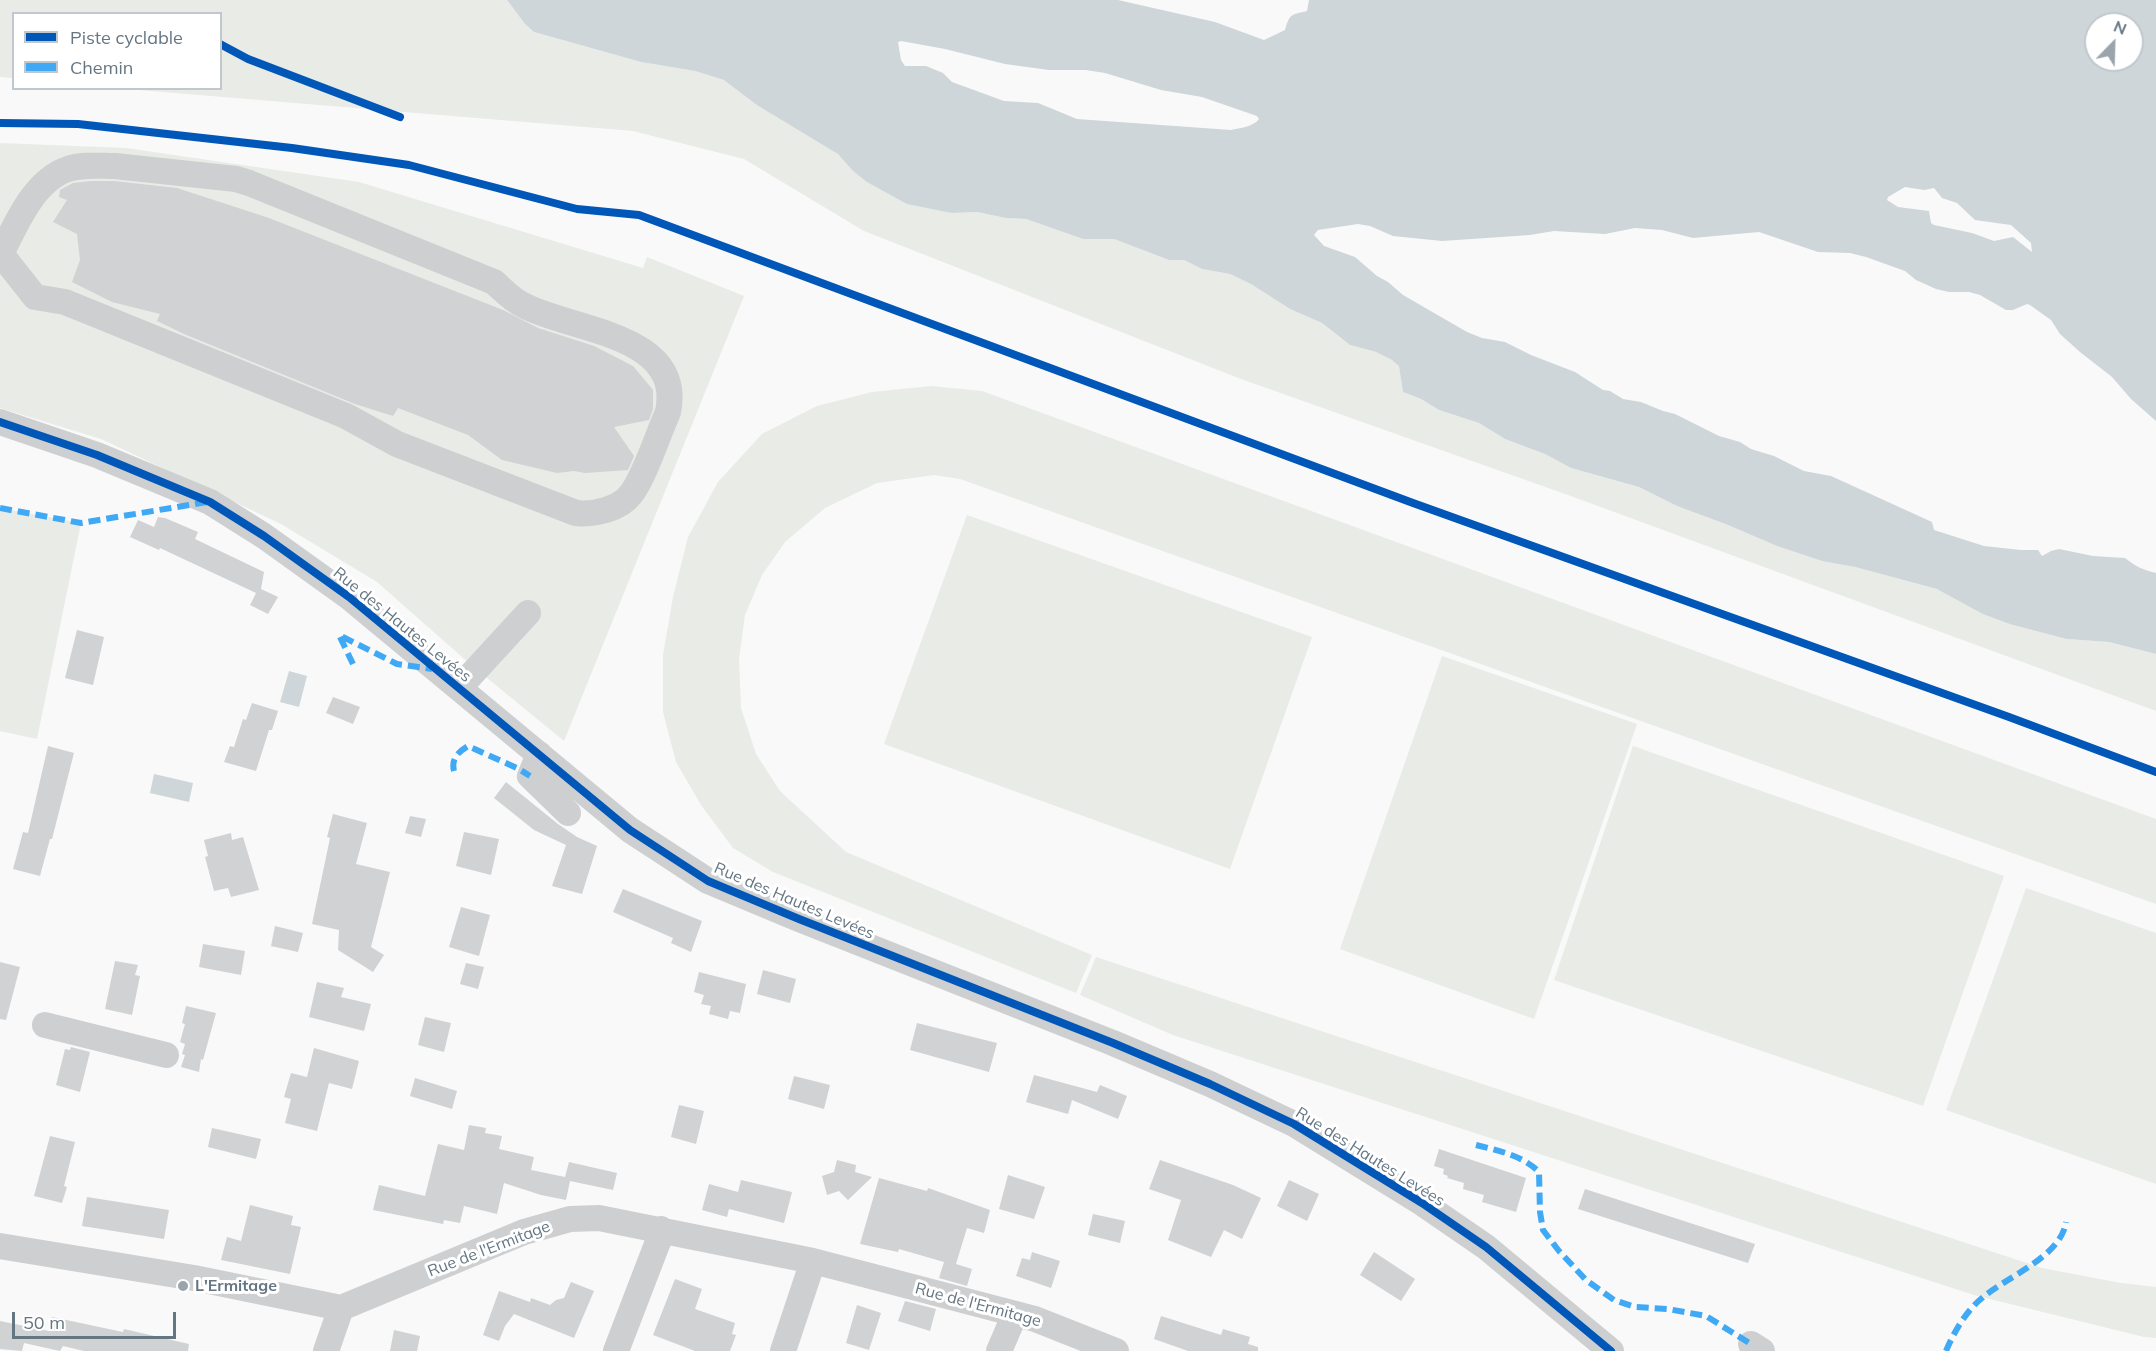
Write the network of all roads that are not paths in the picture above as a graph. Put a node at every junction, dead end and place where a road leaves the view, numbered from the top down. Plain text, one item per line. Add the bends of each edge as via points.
1 (0, 254) edge
2 (0, 422) edge
3 (528, 613) dead end
4 (459, 688) junction
5 (539, 754) junction
6 (568, 813) dead end
7 (45, 1025) dead end
8 (166, 1055) dead end
9 (661, 1229) junction
10 (0, 1246) edge
11 (820, 1263) junction
12 (341, 1308) junction
13 (1015, 1314) junction
14 (326, 1351) edge
15 (616, 1351) edge
16 (783, 1351) edge
17 (797, 1351) edge
18 (999, 1351) edge
19 (1116, 1351) edge
20 (1611, 1351) edge

1 - 1 street via 35,297 65,302 345,416 397,444 576,513 590,515 618,505 630,495 671,399 669,384 657,361 634,345 522,305 494,282 236,180 115,166 70,168 42,184
2 - 4 street, Rue des Hautes Levées via 97,455 210,502 349,597
3 - 4 street
4 - 5 street, Rue des Hautes Levées
5 - 6 street via 530,776
5 - 20 street, Rue des Hautes Levées via 630,830 708,881 1113,1042 1294,1124 1486,1247
7 - 8 street
9 - 11 street, Rue de l'Ermitage
9 - 12 street, Rue de l'Ermitage via 599,1218 570,1219 524,1232
9 - 15 street
10 - 12 street via 194,1278
11 - 13 street, Rue de l'Ermitage
11 - 16 street
11 - 17 street
12 - 14 street
13 - 18 street
13 - 19 street, Rue de l'Ermitage

